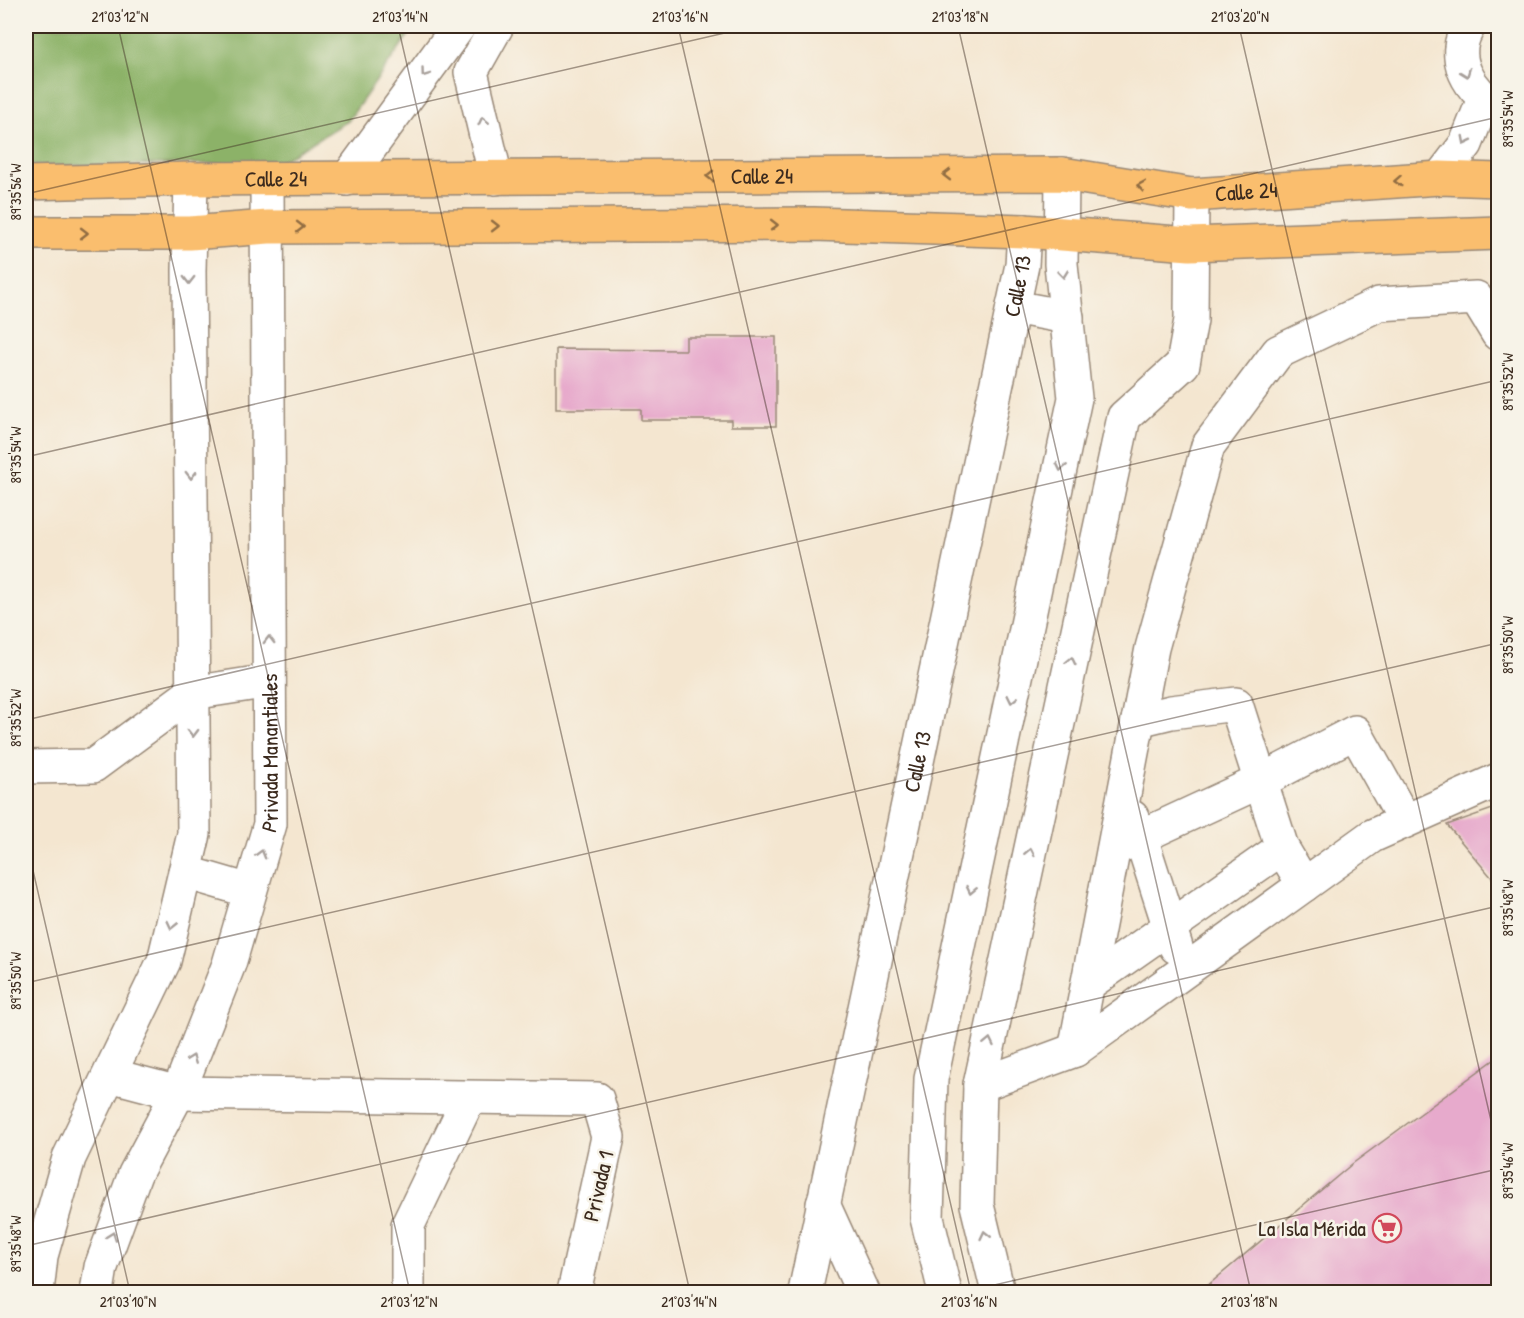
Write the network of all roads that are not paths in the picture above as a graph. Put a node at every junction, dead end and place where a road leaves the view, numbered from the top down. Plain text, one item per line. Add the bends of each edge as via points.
1 (459, 26) edge
2 (497, 26) edge
3 (1469, 26) edge
4 (1491, 103) edge
5 (1062, 174) junction
6 (813, 175) junction
7 (496, 178) junction
8 (1440, 178) junction
9 (191, 179) junction
10 (347, 179) junction
11 (267, 180) junction
12 (1498, 180) edge
13 (26, 183) edge
14 (1192, 195) junction
15 (814, 225) junction
16 (267, 227) junction
17 (1024, 231) junction
18 (1498, 232) edge
19 (26, 233) edge
20 (190, 233) junction
21 (1062, 234) junction
22 (1190, 244) junction
23 (1013, 307) junction
24 (1067, 318) junction
25 (1498, 334) edge
26 (1075, 398) junction
27 (1124, 417) junction
28 (269, 681) junction
29 (192, 693) junction
30 (1138, 720) junction
31 (26, 767) edge
32 (1498, 780) edge
33 (1261, 781) junction
34 (1405, 821) junction
35 (1128, 844) junction
36 (1282, 848) junction
37 (185, 872) junction
38 (1304, 885) junction
39 (1229, 886) junction
40 (250, 891) junction
41 (1169, 928) junction
42 (1240, 931) junction
43 (1184, 972) junction
44 (1088, 984) junction
45 (1076, 1050) junction
46 (110, 1075) junction
47 (980, 1085) junction
48 (178, 1093) junction
49 (469, 1098) junction
50 (824, 1204) junction
51 (37, 1293) edge
52 (97, 1293) edge
53 (408, 1293) edge
54 (574, 1293) edge
55 (805, 1293) edge
56 (863, 1293) edge
57 (945, 1293) edge
58 (998, 1293) edge

1 -> 10 street
7 -> 2 street via 471,72
3 -> 4 street via 1461,50 1462,66 1470,85
4 -> 8 street
5 -> 6 main road, Calle 24
14 -> 5 main road, Calle 24
5 - 21 street
6 -> 7 main road, Calle 24
6 - 15 main road
7 - 10 main road, Calle 24
8 - 12 main road, Calle 24
8 -> 14 main road, Calle 24
9 - 11 main road, Calle 24
9 - 13 main road, Calle 24
9 - 20 street
10 - 11 main road, Calle 24
11 - 16 street, Privada Manantiales
14 - 22 street
16 -> 15 main road
15 - 17 main road
16 - 20 main road
28 -> 16 street, Privada Manantiales
17 - 21 main road
17 - 23 street, Calle 13
18 - 22 main road
19 -> 20 main road
20 -> 29 street
21 - 22 main road
21 -> 24 street
22 - 27 street via 1191,320 1183,364
23 - 24 street
23 - 50 street, Calle 13
24 - 26 street
25 - 30 street via 1476,298 1379,304 1278,352 1208,446 1152,648
26 - 27 street
26 -> 57 street via 931,1080 927,1218
47 -> 27 street
28 - 29 street
40 -> 28 street, Privada Manantiales via 270,824
29 - 31 street via 93,766
29 -> 37 street via 194,834
30 - 33 street via 1236,704
30 - 35 street via 1123,799
32 - 34 street
33 - 34 street via 1354,732
33 - 35 street
33 - 36 street
34 - 38 street via 1372,836
35 - 41 street
35 - 44 street
36 - 38 street
36 - 39 street
37 - 40 street
37 -> 46 street via 164,961
38 - 42 street
39 - 41 street
39 - 42 street
48 -> 40 street, Privada Manantiales via 229,964
41 - 43 street
41 - 44 street
42 - 43 street
43 - 45 street
44 - 45 street
45 - 47 street
46 - 48 street, Privada 1
46 - 51 street via 69,1158 41,1256
58 -> 47 street via 977,1205
48 - 49 street, Privada 1
52 -> 48 street, Privada Manantiales via 101,1267 135,1174
49 - 53 street via 408,1225
49 - 54 street, Privada 1 via 597,1099 608,1137
50 - 55 street, Calle 13
50 - 56 street

